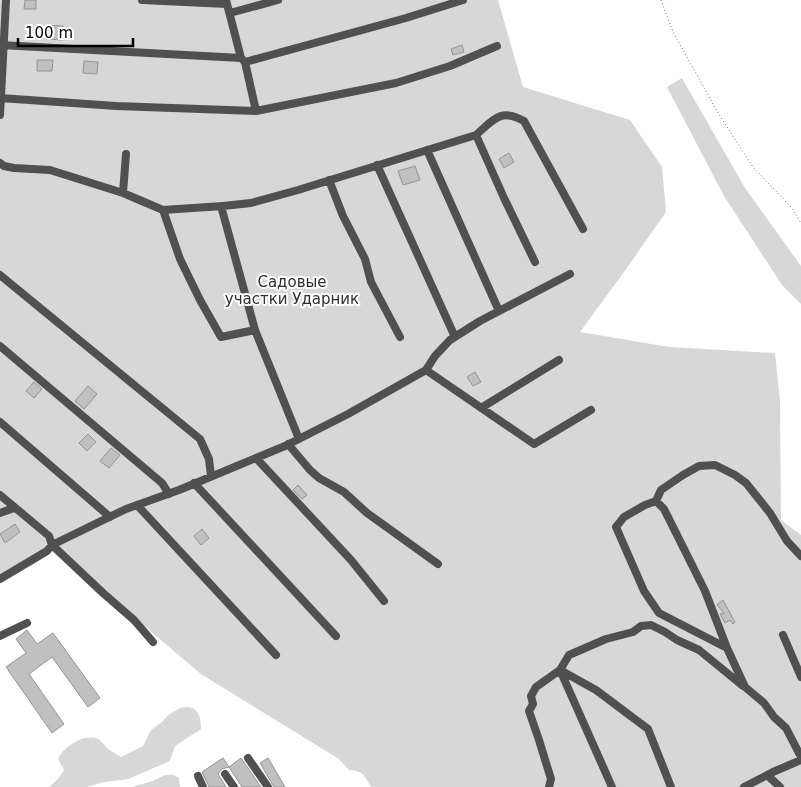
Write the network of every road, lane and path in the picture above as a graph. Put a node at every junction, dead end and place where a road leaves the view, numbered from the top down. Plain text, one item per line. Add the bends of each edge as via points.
1 (6, 0) edge
2 (142, 0) edge
3 (278, 0) edge
4 (463, 0) edge
5 (661, 0) edge
6 (227, 2) edge
7 (230, 13) junction
8 (2, 45) edge
9 (497, 46) dead end
10 (243, 60) junction
11 (0, 98) edge
12 (256, 111) junction
13 (0, 115) edge
14 (476, 135) junction
15 (427, 150) junction
16 (126, 154) dead end
17 (0, 163) edge
18 (378, 165) junction
19 (329, 180) junction
20 (123, 193) junction
21 (221, 206) junction
22 (163, 210) junction
23 (801, 223) edge
24 (582, 229) dead end
25 (535, 262) dead end
26 (0, 274) edge
27 (570, 274) dead end
28 (499, 311) junction
29 (255, 330) junction
30 (400, 337) dead end
31 (455, 337) junction
32 (0, 346) edge
33 (559, 360) dead end
34 (426, 370) junction
35 (481, 408) junction
36 (591, 410) dead end
37 (0, 422) edge
38 (299, 439) junction
39 (288, 444) junction
40 (256, 458) junction
41 (211, 476) junction
42 (194, 483) junction
43 (169, 494) junction
44 (0, 495) edge
45 (656, 501) junction
46 (137, 505) junction
47 (14, 508) junction
48 (0, 513) edge
49 (110, 517) junction
50 (52, 545) junction
51 (801, 556) edge
52 (438, 564) dead end
53 (0, 579) edge
54 (384, 601) dead end
55 (27, 623) dead end
56 (783, 635) dead end
57 (0, 636) edge
58 (336, 636) dead end
59 (153, 642) dead end
60 (727, 648) junction
61 (276, 655) dead end
62 (560, 670) junction
63 (801, 677) edge
64 (745, 687) junction
65 (248, 758) dead end
66 (801, 759) edge
67 (225, 774) dead end
68 (767, 775) junction
69 (198, 776) dead end
70 (204, 787) edge
71 (234, 787) edge
72 (268, 787) edge
73 (549, 787) edge
74 (612, 787) edge
75 (671, 787) edge
76 (744, 787) edge
77 (780, 787) edge

1 - 8 lane
2 - 6 lane
3 - 7 lane
4 - 10 lane
5 - 23 path via 672,32 718,113 753,167
6 - 7 lane
7 - 10 lane
8 - 10 lane
8 - 11 lane
9 - 12 lane via 450,66 396,83
10 - 12 lane
11 - 12 lane
11 - 13 lane
14 - 15 lane
14 - 24 lane via 502,115 524,121
14 - 25 lane
15 - 18 lane
15 - 28 lane
16 - 20 lane
17 - 20 lane via 14,168 50,170
18 - 19 lane
18 - 31 lane
19 - 21 lane via 251,203
19 - 30 lane via 365,259 371,282
20 - 22 lane
21 - 22 lane
21 - 29 lane
22 - 29 lane via 180,259 222,337
26 - 41 lane via 200,439 209,459
27 - 28 lane
28 - 31 lane
29 - 38 lane
31 - 34 lane
32 - 43 lane via 162,483
33 - 35 lane
34 - 35 lane
34 - 38 lane
35 - 36 lane via 534,444
37 - 49 lane
38 - 39 lane
39 - 40 lane
39 - 52 lane via 319,478 344,492 367,513
40 - 41 lane
40 - 54 lane via 351,560
41 - 42 lane
42 - 43 lane
42 - 58 lane
43 - 46 lane
44 - 47 lane
45 - 51 lane via 660,490 683,475 699,466 715,465 746,483
45 - 60 lane via 664,509 705,592
45 - 60 lane via 624,517 616,527 644,591 658,614
46 - 49 lane
46 - 61 lane
47 - 48 lane
47 - 50 lane via 50,536
49 - 50 lane
50 - 53 lane
50 - 59 lane via 134,620
55 - 57 lane
56 - 63 lane
60 - 64 lane
62 - 64 lane via 569,655 579,650 651,625 699,650
62 - 73 lane via 536,687 529,711 551,779
62 - 74 lane
62 - 75 lane via 596,690 648,729
64 - 66 lane via 786,728
65 - 72 lane
66 - 68 lane
67 - 71 lane
68 - 76 lane
68 - 77 lane
69 - 70 lane

